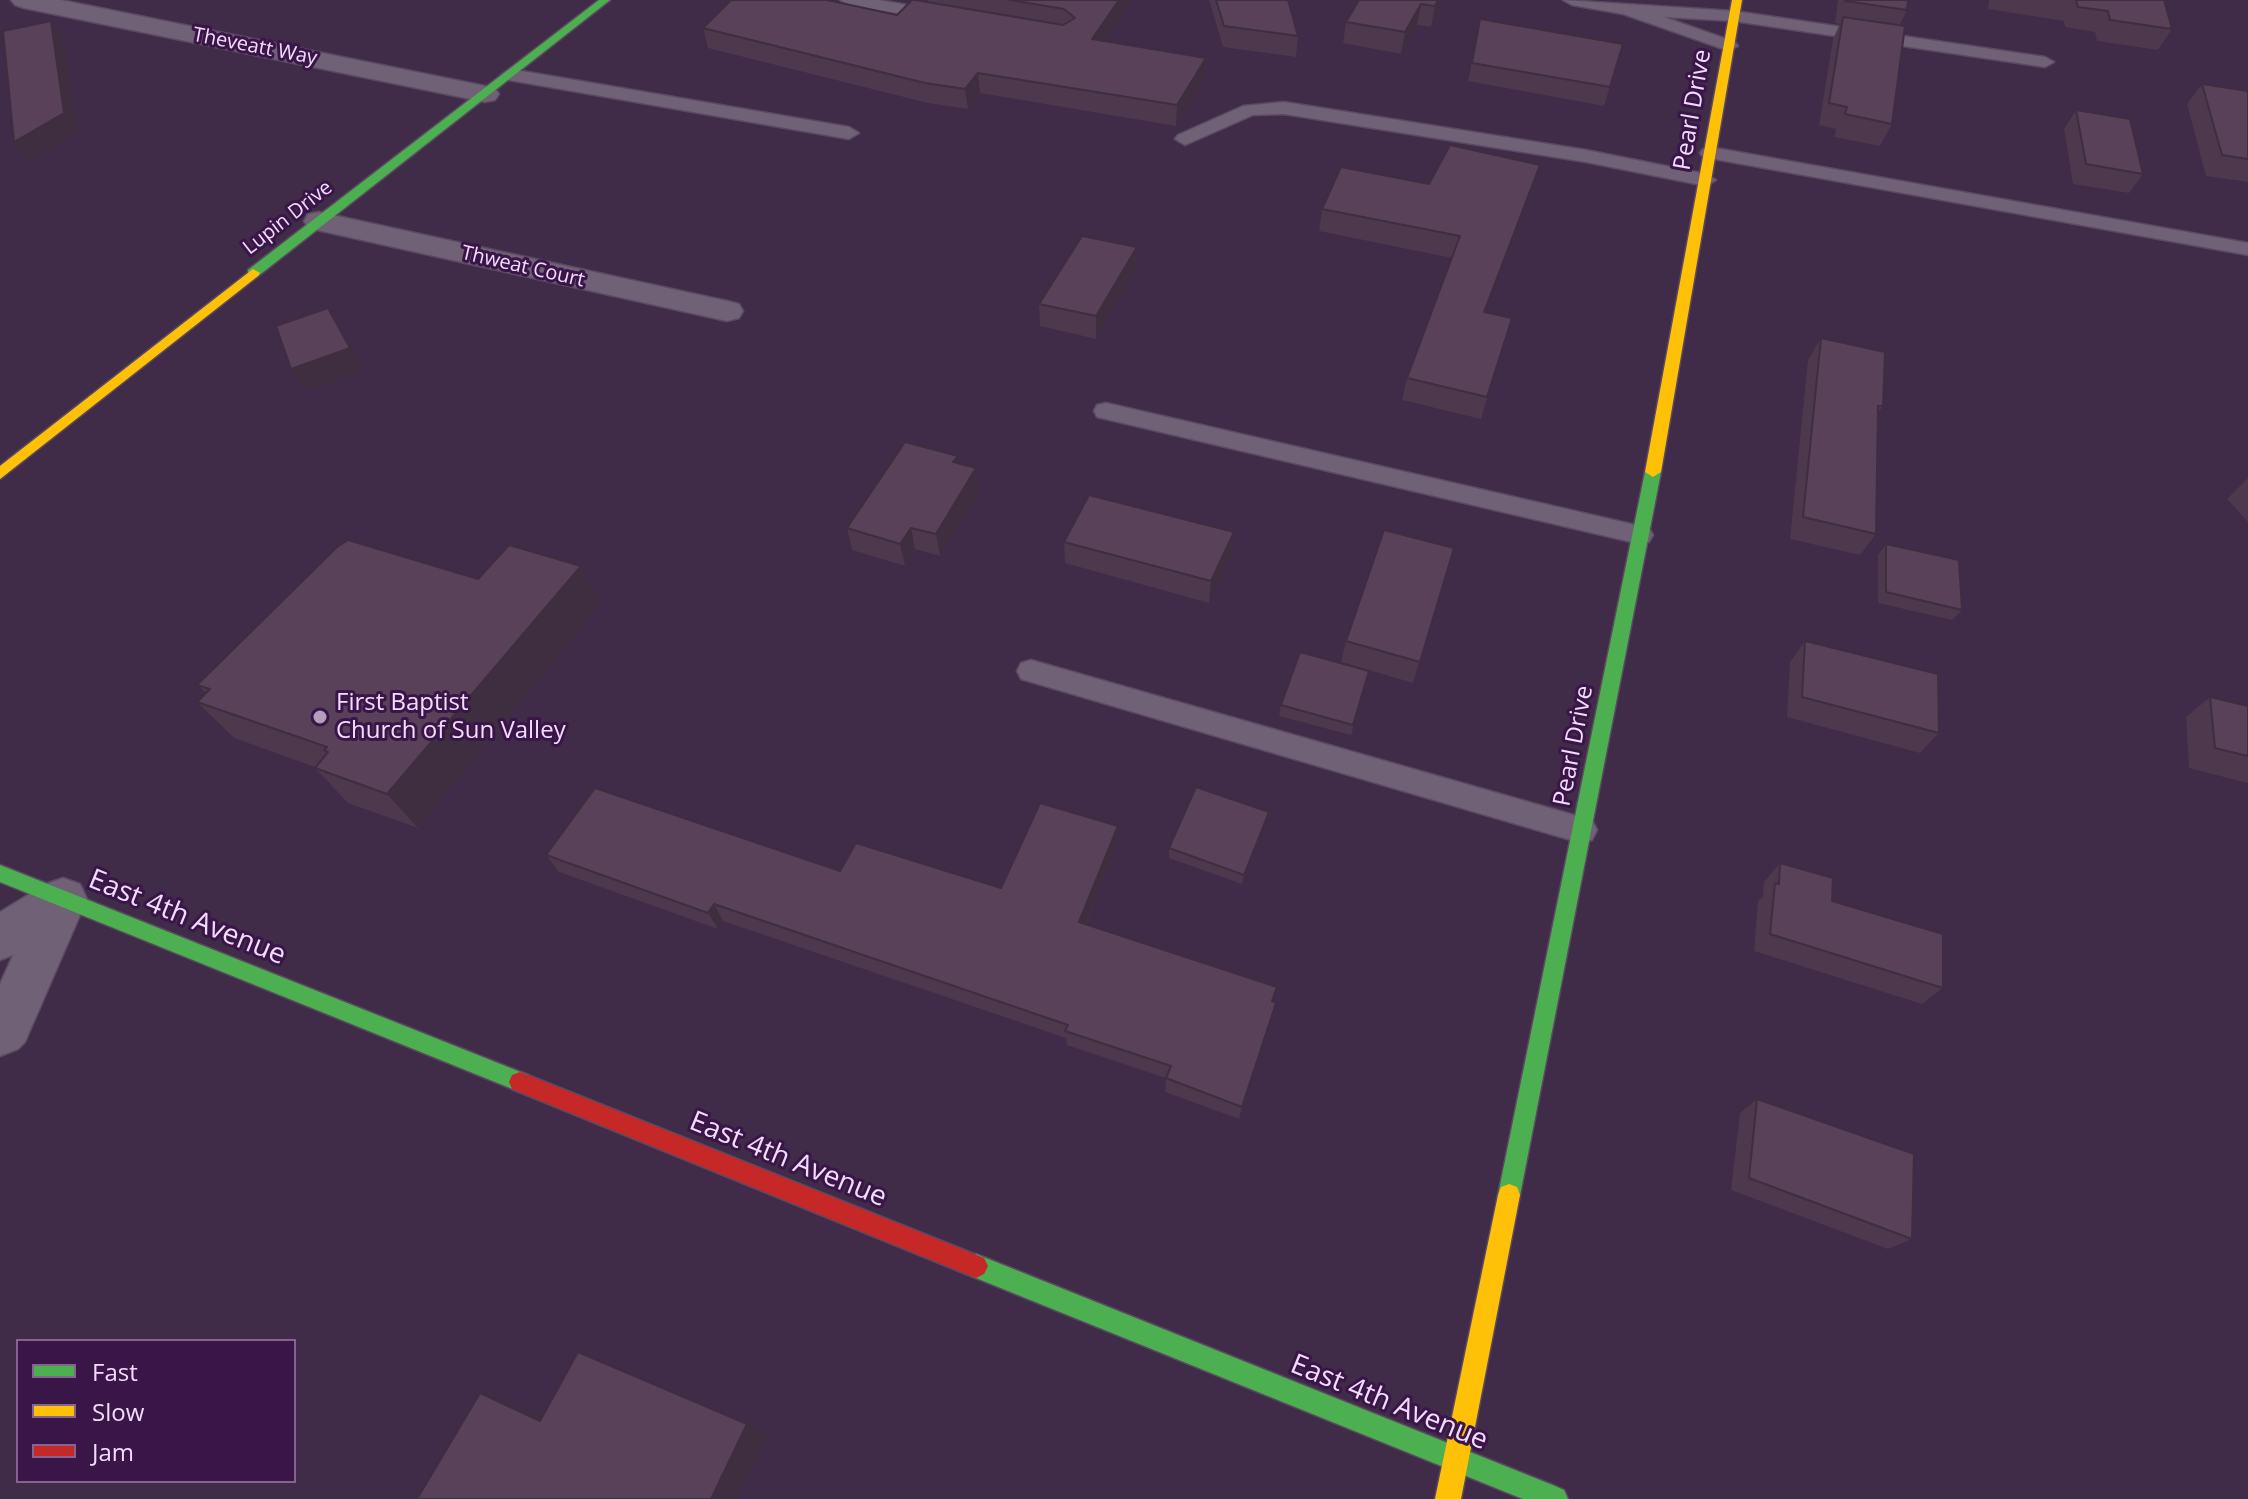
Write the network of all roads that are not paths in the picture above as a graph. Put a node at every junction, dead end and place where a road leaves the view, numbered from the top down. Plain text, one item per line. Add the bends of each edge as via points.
1 (24, 0) edge
2 (605, 0) edge
3 (849, 0) edge
4 (1572, 0) edge
5 (1735, 8) edge
6 (1627, 10) junction
7 (956, 19) edge
8 (1729, 46) junction
9 (2045, 62) dead end
10 (510, 75) junction
11 (485, 94) junction
12 (849, 133) dead end
13 (1185, 139) dead end
14 (1710, 153) junction
15 (1706, 180) junction
16 (319, 221) junction
17 (2248, 249) edge
18 (727, 311) dead end
19 (1106, 411) dead end
20 (0, 474) edge
21 (1640, 535) junction
22 (1031, 671) dead end
23 (1581, 830) junction
24 (0, 873) edge
25 (63, 899) junction
26 (0, 938) edge
27 (0, 1032) edge
28 (1455, 1460) junction
29 (1448, 1499) edge
30 (1555, 1499) edge

1 - 11 street, Theveatt Way
2 - 10 street, Lupin Drive
3 - 7 lane
4 - 6 lane
5 - 6 lane
5 - 8 street, Pearl Drive
5 - 9 lane
6 - 8 lane
8 - 14 street, Pearl Drive
10 - 11 street, Lupin Drive
10 - 12 lane
11 - 16 street, Lupin Drive
13 - 15 lane via 1250,110 1304,110
14 - 15 street, Pearl Drive
14 - 17 lane
15 - 21 street, Pearl Drive
16 - 18 street, Thweat Court
16 - 20 street, Lupin Drive
19 - 21 lane
21 - 23 street, Pearl Drive
22 - 23 lane
23 - 28 street, Pearl Drive
24 - 25 street, East 4th Avenue
25 - 26 street
25 - 27 street
25 - 28 street, East 4th Avenue
28 - 29 street, Pearl Drive
28 - 30 street, East 4th Avenue

